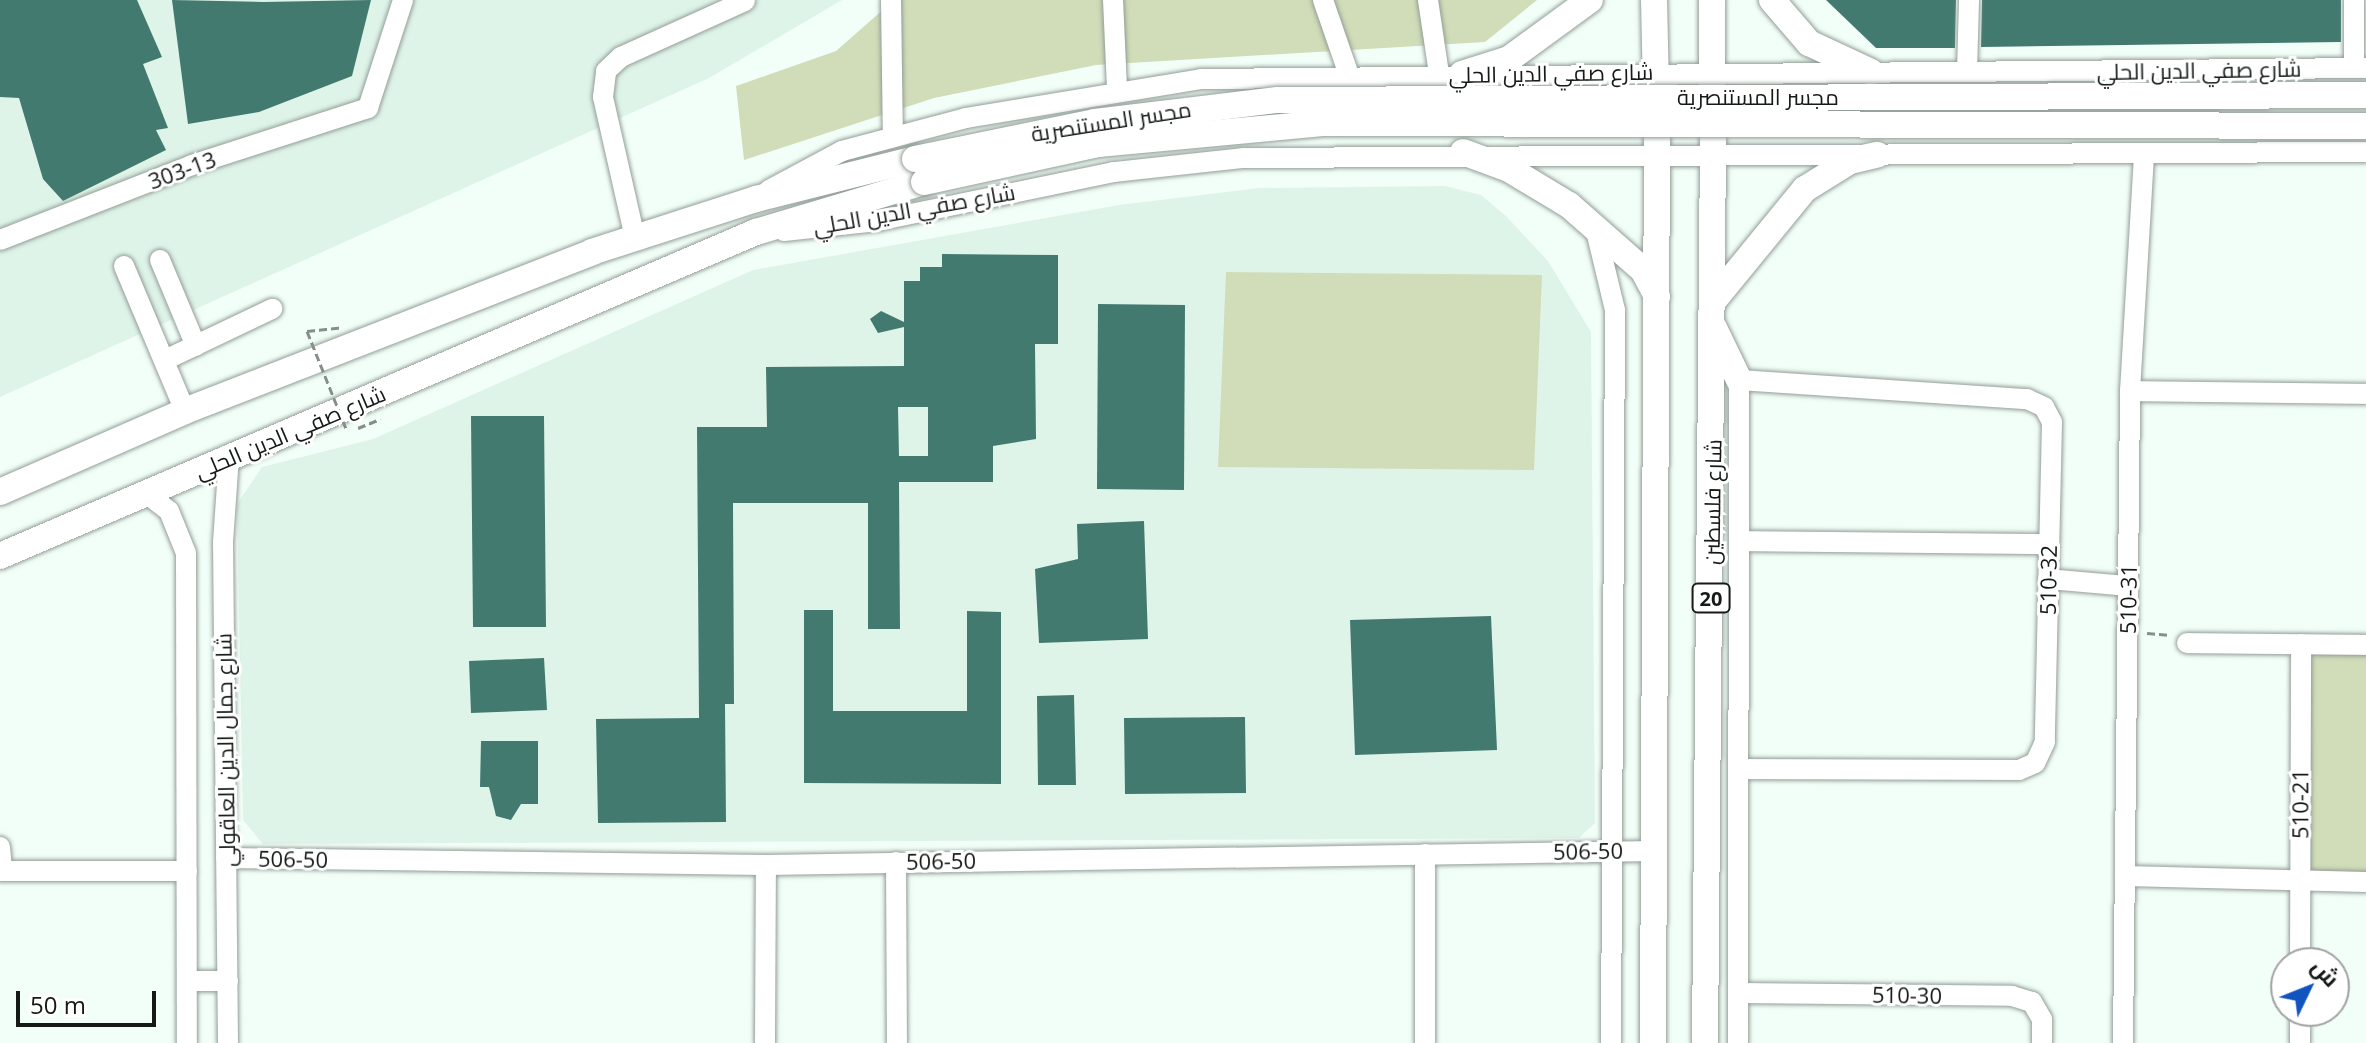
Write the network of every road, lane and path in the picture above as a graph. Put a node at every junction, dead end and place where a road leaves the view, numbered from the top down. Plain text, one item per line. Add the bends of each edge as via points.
1 (403, 0) edge
2 (891, 0) edge
3 (1113, 0) edge
4 (1323, 0) edge
5 (1428, 0) edge
6 (1654, 0) edge
7 (1712, 0) edge
8 (1772, 0) edge
9 (1969, 0) edge
10 (2354, 0) edge
11 (745, 1) edge
12 (1577, 6) edge
13 (2360, 68) edge
14 (1871, 72) junction
15 (1967, 72) junction
16 (1450, 74) junction
17 (1349, 75) junction
18 (1237, 77) junction
19 (1656, 79) junction
20 (1712, 80) junction
21 (1117, 88) junction
22 (1257, 92) dead end
23 (2366, 95) edge
24 (2366, 126) edge
25 (893, 136) junction
26 (1259, 143) dead end
27 (1713, 145) junction
28 (1657, 146) junction
29 (1463, 152) junction
30 (2366, 152) edge
31 (1877, 155) junction
32 (2144, 156) junction
33 (1243, 158) junction
34 (919, 170) junction
35 (756, 199) junction
36 (1593, 224) junction
37 (756, 232) junction
38 (635, 238) junction
39 (0, 240) edge
40 (160, 260) dead end
41 (124, 266) dead end
42 (1714, 300) junction
43 (1660, 301) junction
44 (272, 309) dead end
45 (341, 322) dead end
46 (1714, 328) junction
47 (196, 346) junction
48 (165, 360) junction
49 (1739, 380) junction
50 (2130, 391) junction
51 (2366, 394) edge
52 (185, 411) junction
53 (382, 423) dead end
54 (229, 457) junction
55 (0, 492) edge
56 (146, 493) junction
57 (1739, 541) junction
58 (2049, 544) junction
59 (0, 556) edge
60 (2048, 579) junction
61 (2128, 586) junction
62 (224, 620) junction
63 (186, 621) junction
64 (2127, 631) junction
65 (2187, 643) joint
66 (2301, 644) junction
67 (2366, 645) edge
68 (224, 689) junction
69 (187, 690) junction
70 (1739, 769) junction
71 (0, 847) edge
72 (1610, 851) junction
73 (1655, 851) junction
74 (1425, 854) junction
75 (226, 858) junction
76 (896, 862) junction
77 (766, 865) junction
78 (1, 871) edge
79 (187, 871) junction
80 (2125, 876) junction
81 (2299, 880) junction
82 (2366, 882) edge
83 (2300, 947) edge
84 (187, 981) junction
85 (228, 981) junction
86 (1738, 993) junction
87 (187, 1043) edge
88 (228, 1043) edge
89 (765, 1043) edge
90 (897, 1043) edge
91 (1425, 1043) edge
92 (1611, 1043) edge
93 (1653, 1043) edge
94 (1705, 1043) edge
95 (1738, 1043) edge
96 (2042, 1043) edge
97 (2123, 1043) edge

1 - 39 street, 303-13 via 368,108 192,165
2 - 25 street
3 - 21 street
4 - 17 street
5 - 16 street
6 - 19 main road
7 - 20 main road
8 - 14 main road via 1809,43
9 - 15 street
10 - 13 street
11 - 38 street via 621,57 606,71 603,97
12 - 16 main road via 1509,59
13 - 15 street, شارع صفي الدين الحلي
14 - 15 street, شارع صفي الدين الحلي
14 - 20 street, شارع صفي الدين الحلي
16 - 17 street, شارع صفي الدين الحلي
16 - 19 street, شارع صفي الدين الحلي
17 - 18 street, شارع صفي الدين الحلي
18 - 21 street, شارع صفي الدين الحلي
18 - 22 street
19 - 20 street, شارع صفي الدين الحلي
21 - 25 street, شارع صفي الدين الحلي
23 - 34 main road, مجسر المستنصرية, bridge via 1278,100 1059,127
24 - 34 main road, مجسر المستنصرية, bridge via 1323,123 1143,137
25 - 35 street, شارع صفي الدين الحلي via 820,161
26 - 33 street
27 - 28 street, شارع صفي الدين الحلي
27 - 31 street, شارع صفي الدين الحلي
27 - 42 main road, شارع فلسطين / 20
28 - 29 street, شارع صفي الدين الحلي
28 - 43 main road
29 - 33 street, شارع صفي الدين الحلي
29 - 36 main road via 1509,169
30 - 32 street, شارع صفي الدين الحلي
31 - 32 street, شارع صفي الدين الحلي
31 - 42 main road via 1826,172 1805,189
32 - 50 street, 510-31
33 - 37 street, شارع صفي الدين الحلي via 1114,172 877,221
34 - 35 main road, شارع صفي الدين الحلي
34 - 37 main road, شارع صفي الدين الحلي
35 - 38 main road, شارع صفي الدين الحلي
36 - 43 main road via 1643,270
36 - 72 street via 1615,310
37 - 54 main road, شارع صفي الدين الحلي
38 - 52 main road, شارع صفي الدين الحلي
40 - 47 street
41 - 48 street
42 - 46 main road, شارع فلسطين / 20
43 - 73 main road
44 - 47 street
45 - 53 path, bridge via 307,331 347,431
46 - 49 main road
46 - 94 main road, شارع فلسطين / 20
47 - 48 street
48 - 52 street
49 - 57 street
49 - 58 street, 510-32 via 2027,399 2044,407 2052,422
50 - 51 street
50 - 61 street, 510-31
52 - 55 main road, شارع صفي الدين الحلي
54 - 56 main road, شارع صفي الدين الحلي
54 - 62 street, شارع جمال الدين العاقولي
56 - 59 main road, شارع صفي الدين الحلي
56 - 63 street, شارع جمال الدين العاقولي via 169,511 184,538
57 - 58 street
57 - 70 street
58 - 60 street, 510-32
60 - 61 street
60 - 70 street, 510-32 via 2045,742 2035,763 2019,770
61 - 64 street, 510-31
62 - 63 street
62 - 68 street, شارع جمال الدين العاقولي
63 - 69 street, شارع جمال الدين العاقولي
64 - 65 path
64 - 80 street, 510-31
65 - 66 street
66 - 67 street
66 - 81 street, 510-21
68 - 69 street
68 - 75 street, شارع جمال الدين العاقولي
69 - 79 street, شارع جمال الدين العاقولي
70 - 86 street
71 - 78 street
72 - 73 street, 506-50
72 - 74 street, 506-50
72 - 92 street
73 - 93 main road
74 - 76 street, 506-50
74 - 91 street
75 - 77 street, 506-50
75 - 85 street, شارع جمال الدين العاقولي
76 - 77 street, 506-50
76 - 90 street
77 - 89 street
78 - 79 street
79 - 84 street, شارع جمال الدين العاقولي
80 - 81 street
80 - 97 street, 510-31
81 - 82 street
81 - 83 street, 510-21
84 - 85 street
84 - 87 street, شارع جمال الدين العاقولي
85 - 88 street, شارع جمال الدين العاقولي
86 - 95 street
86 - 96 street, 510-30 via 2012,996 2032,1002 2042,1019

